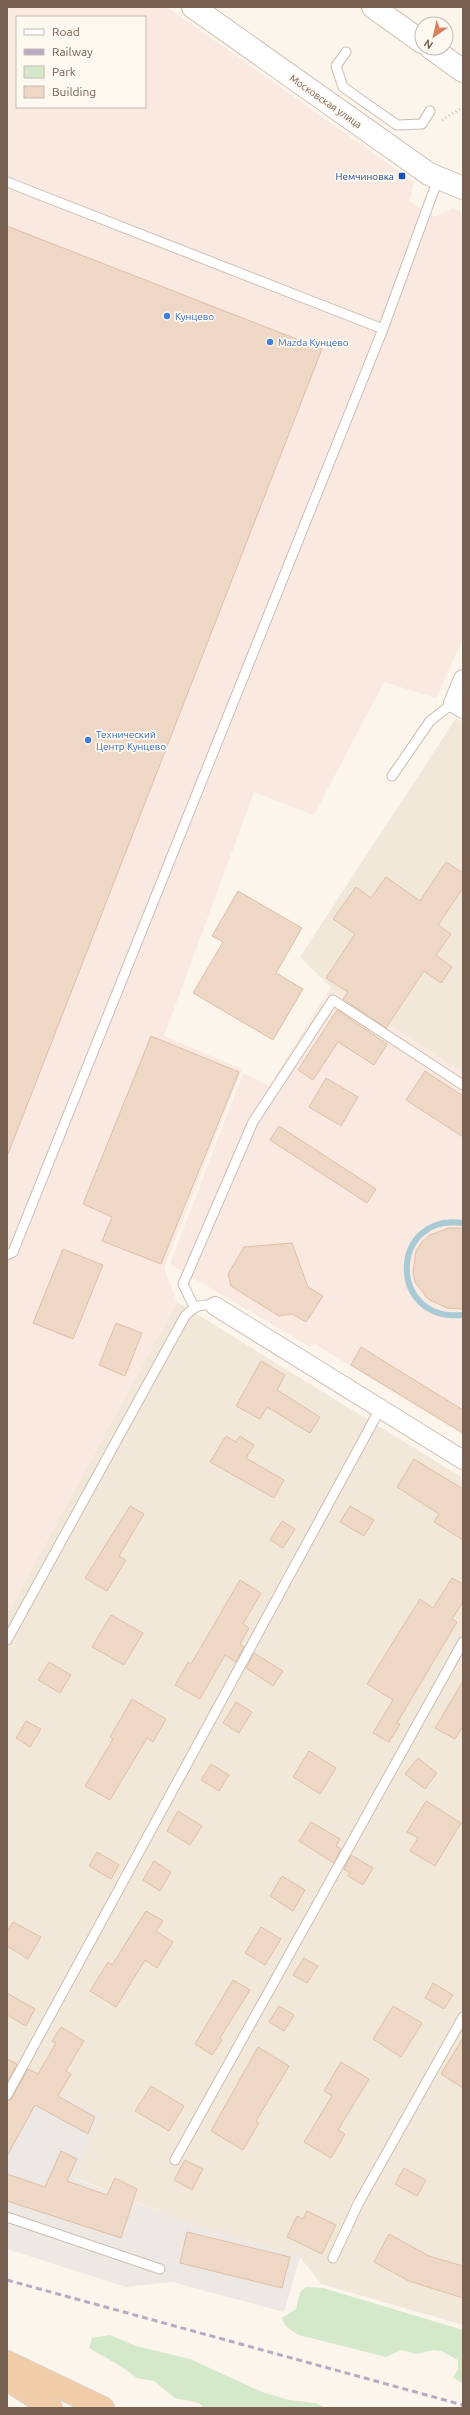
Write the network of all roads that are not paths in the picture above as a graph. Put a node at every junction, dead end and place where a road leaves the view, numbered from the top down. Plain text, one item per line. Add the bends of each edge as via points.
1 (193, 7) edge
2 (373, 7) edge
3 (414, 36) edge
4 (346, 52) dead end
5 (442, 56) edge
6 (463, 71) edge
7 (430, 111) dead end
8 (369, 118) junction
9 (7, 182) edge
10 (453, 183) edge
11 (383, 329) junction
12 (463, 679) edge
13 (458, 706) edge
14 (392, 776) dead end
15 (463, 1085) edge
16 (7, 1254) edge
17 (215, 1306) joint
18 (194, 1307) junction
19 (380, 1409) junction
20 (463, 1460) edge
21 (7, 1640) edge
22 (463, 1642) edge
23 (463, 2017) edge
24 (7, 2095) edge
25 (175, 2160) dead end
26 (7, 2217) edge
27 (333, 2258) dead end
28 (160, 2269) dead end
29 (7, 2362) edge
30 (7, 2379) edge
31 (51, 2408) edge
32 (103, 2408) edge

1 - 8 street, Московская улица
2 - 3 street
4 - 8 lane via 336,66 344,87
5 - 6 street
7 - 8 lane via 422,124 397,125
8 - 10 street, Московская улица
9 - 11 lane
10 - 11 lane
11 - 16 lane via 13,1252
12 - 13 street
13 - 14 lane via 430,721
15 - 18 lane via 333,1000 253,1122 183,1284
17 - 18 lane via 204,1304
17 - 19 street
18 - 21 lane via 185,1316
19 - 20 street
19 - 24 lane
22 - 25 lane
23 - 27 lane via 358,2204
26 - 28 lane
29 - 32 highway
30 - 31 highway

